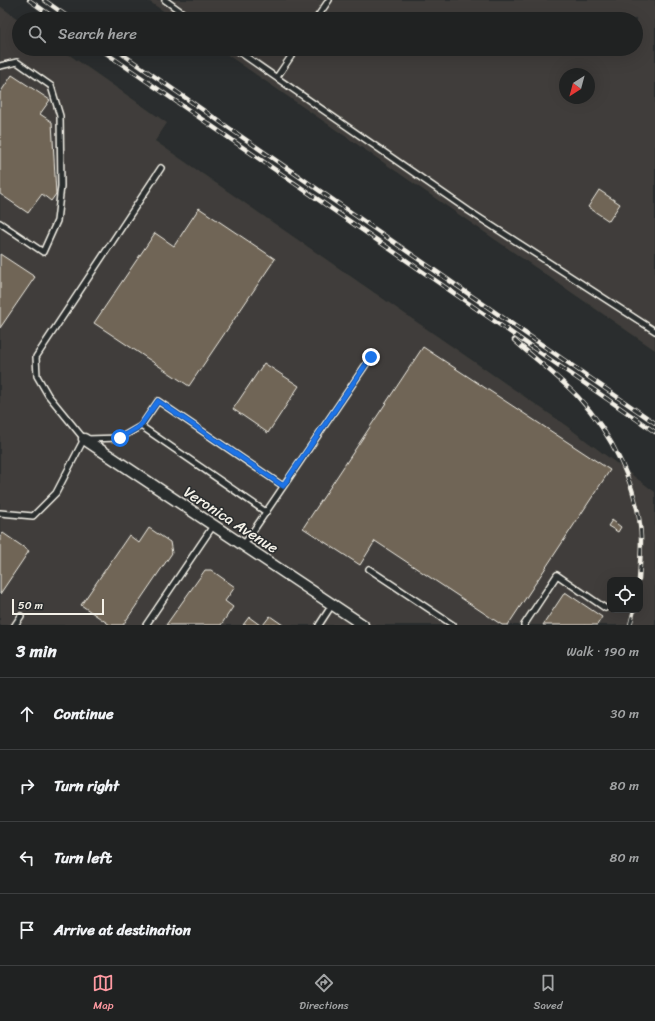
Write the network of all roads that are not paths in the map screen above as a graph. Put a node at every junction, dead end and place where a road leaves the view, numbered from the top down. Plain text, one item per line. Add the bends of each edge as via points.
1 (165, 0) edge
2 (329, 0) edge
3 (181, 12) edge
4 (321, 12) edge
5 (246, 56) edge
6 (291, 56) edge
7 (0, 66) edge
8 (277, 77) junction
9 (160, 168) dead end
10 (0, 223) edge
11 (655, 331) edge
12 (371, 357) dead end
13 (140, 426) junction
14 (84, 439) junction
15 (283, 486) junction
16 (266, 512) junction
17 (0, 513) edge
18 (213, 526) junction
19 (243, 546) junction
20 (369, 569) dead end
21 (332, 605) junction
22 (605, 608) dead end
23 (21, 616) dead end
24 (15, 625) edge
25 (146, 625) edge
26 (319, 625) edge
27 (362, 625) edge
28 (453, 625) edge
29 (524, 625) edge

1 - 3 lane
2 - 4 lane
5 - 8 lane
6 - 8 lane
7 - 10 lane via 17,62 51,86 60,116 61,186 57,220 43,252
8 - 11 lane via 469,211
9 - 14 lane via 36,357 38,376 48,395
12 - 15 lane
13 - 14 lane via 120,438
13 - 15 lane via 158,401
13 - 16 lane
14 - 17 lane via 56,493 34,516
14 - 18 street, Veronica Avenue
15 - 16 lane
16 - 19 lane
18 - 19 street, Veronica Avenue
18 - 25 lane
19 - 21 street, Veronica Avenue
20 - 28 lane
21 - 26 lane
21 - 27 street, Veronica Avenue
22 - 29 lane via 558,575
23 - 24 lane

